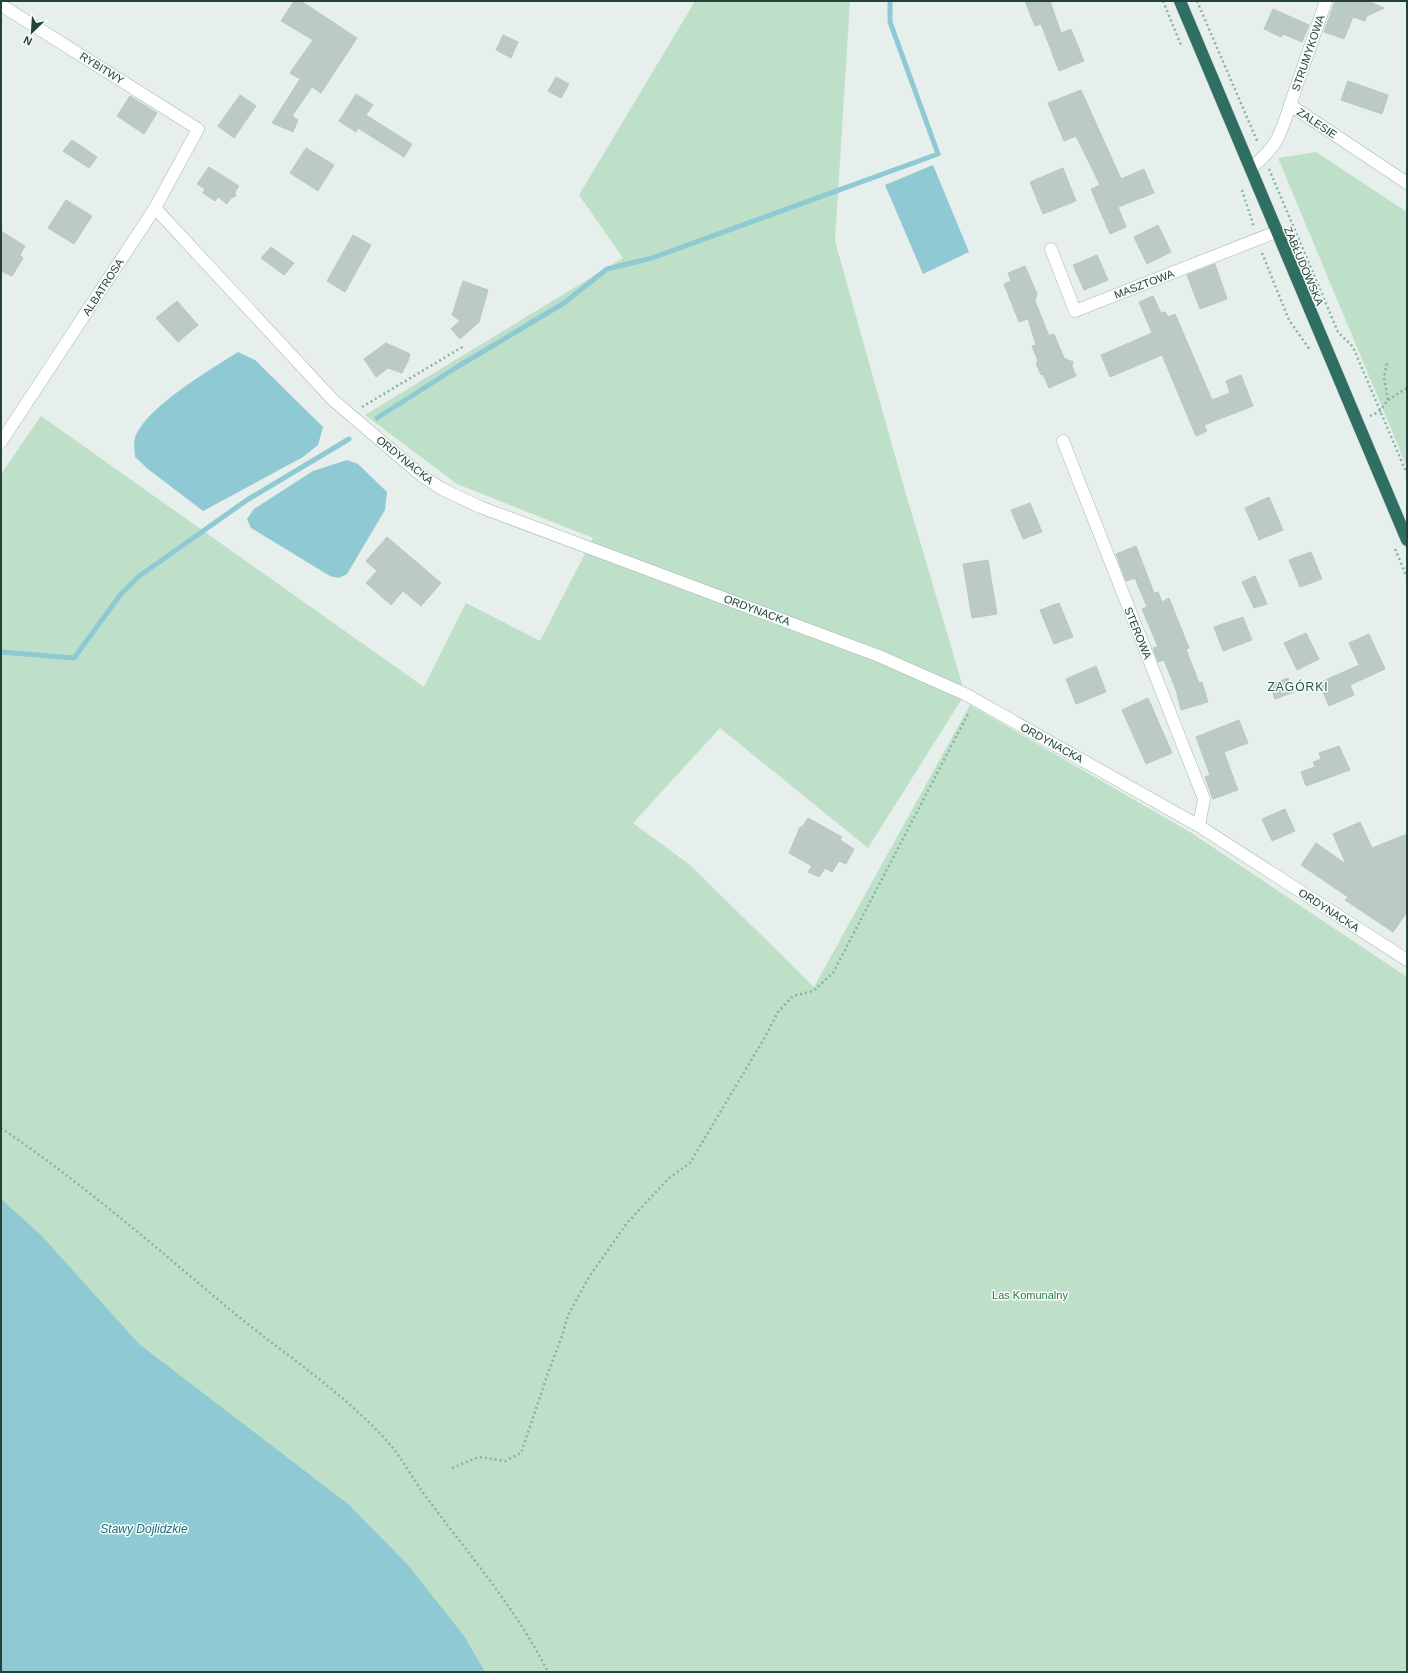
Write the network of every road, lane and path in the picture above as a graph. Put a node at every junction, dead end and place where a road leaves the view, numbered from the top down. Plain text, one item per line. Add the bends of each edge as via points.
1 (1163, 1) edge
2 (1180, 1) edge
3 (1197, 1) edge
4 (1326, 1) edge
5 (5, 4) edge
6 (1184, 52) dead end
7 (1290, 105) junction
8 (198, 129) joint
9 (1264, 158) junction
10 (1251, 168) junction
11 (1240, 183) dead end
12 (1407, 183) edge
13 (155, 208) junction
14 (1276, 232) junction
15 (1258, 239) junction
16 (1051, 248) dead end
17 (464, 346) dead end
18 (1312, 356) dead end
19 (1387, 363) dead end
20 (1407, 388) edge
21 (1388, 400) junction
22 (1380, 411) junction
23 (350, 414) junction
24 (1357, 422) junction
25 (1063, 441) dead end
26 (1, 442) edge
27 (1407, 474) edge
28 (1407, 540) edge
29 (1395, 548) dead end
30 (1407, 576) edge
31 (975, 700) junction
32 (1199, 826) junction
33 (1407, 960) edge
34 (1, 1128) edge
35 (452, 1468) dead end
36 (548, 1672) edge

1 - 6 path
2 - 10 highway, ZABŁUDOWSKA
3 - 9 path
4 - 7 street, STRUMYKOWA
5 - 8 street, RYBITWY
7 - 9 street, ZALESIE via 1280,137
7 - 12 street, ZALESIE
8 - 13 street, ALBATROSA
9 - 10 street, ZALESIE
9 - 22 path via 1338,332 1353,347
10 - 14 highway, ZABŁUDOWSKA
11 - 15 path
13 - 23 street, ORDYNACKA via 316,383
13 - 26 street, ALBATROSA
14 - 15 street, MASZTOWA
14 - 24 highway, ZABŁUDOWSKA
15 - 16 street, MASZTOWA via 1075,311
15 - 18 path via 1289,320
17 - 23 path
19 - 21 path via 1384,377
20 - 21 path
21 - 22 path
22 - 24 path
22 - 27 path
23 - 31 street, ORDYNACKA via 422,476 460,498 879,656
24 - 28 highway, ZABŁUDOWSKA
25 - 32 street, STEROWA via 1204,799
29 - 30 path
31 - 32 street, ORDYNACKA
31 - 35 path via 833,973 814,991 793,996 778,1012 690,1163 669,1178 627,1223 589,1277 568,1315 521,1453 505,1461 479,1457
32 - 33 street, ORDYNACKA
34 - 36 path via 106,1204 245,1322 340,1396 388,1442 417,1485 509,1606

